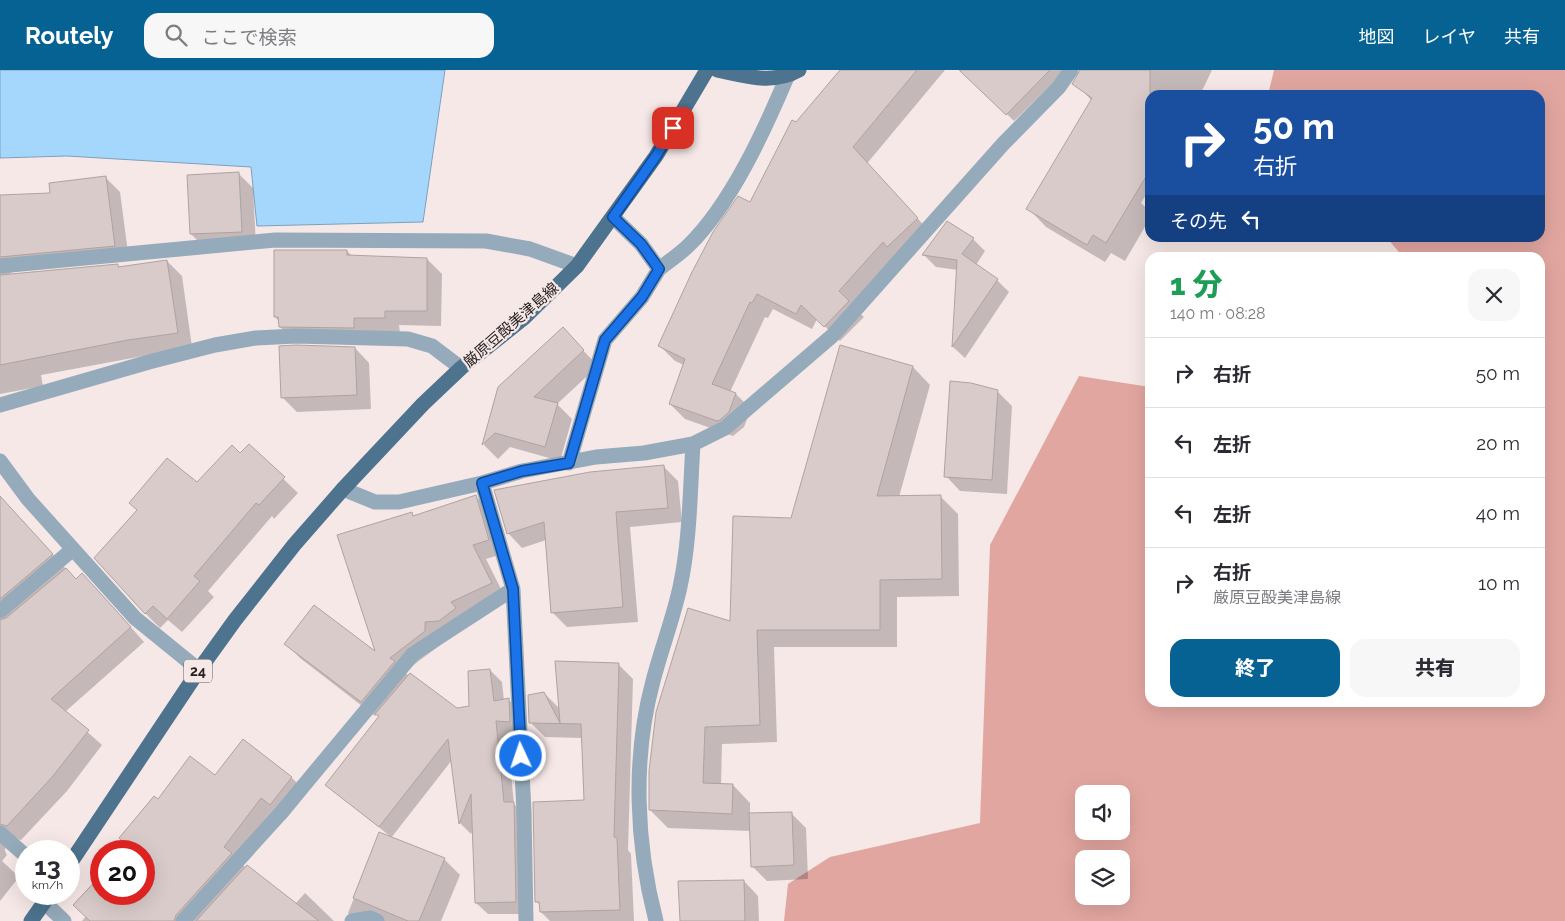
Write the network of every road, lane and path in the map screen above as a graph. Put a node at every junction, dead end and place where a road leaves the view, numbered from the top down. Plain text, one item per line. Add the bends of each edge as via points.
1 (707, 70) edge
2 (717, 70) edge
3 (1071, 70) edge
4 (793, 73) edge
5 (613, 217) junction
6 (0, 266) edge
7 (577, 266) junction
8 (659, 269) junction
9 (461, 368) junction
10 (0, 405) edge
11 (693, 444) junction
12 (0, 461) edge
13 (569, 463) junction
14 (482, 483) junction
15 (343, 489) junction
16 (73, 549) junction
17 (513, 589) junction
18 (0, 612) edge
19 (199, 670) junction
20 (0, 833) edge
21 (15, 846) edge
22 (80, 848) edge
23 (42, 905) edge
24 (52, 905) edge
25 (31, 921) edge
26 (64, 921) edge
27 (183, 921) edge
28 (352, 921) edge
29 (377, 921) edge
30 (526, 921) edge
31 (656, 921) edge

1 - 5 main road, 厳原豆酘美津島線 / 24 via 656,156
2 - 4 main road via 763,79
3 - 11 street via 832,336 726,428
4 - 8 street via 716,213 689,245
5 - 7 main road, 厳原豆酘美津島線 / 24
5 - 8 street via 641,244
6 - 7 street via 304,240 486,241 530,248
7 - 9 main road, 厳原豆酘美津島線 / 24 via 524,318
8 - 13 street via 642,297 605,340
9 - 10 street via 432,346 408,339 256,338 215,345
9 - 15 main road, 厳原豆酘美津島線 / 24
11 - 13 street
11 - 31 street via 680,587 652,683 640,751 645,872
12 - 16 street via 28,499
13 - 14 street via 522,471
14 - 15 street via 399,502 375,502
14 - 17 street
15 - 19 main road, 24 via 294,545
16 - 18 street
16 - 19 street via 135,618
17 - 27 street via 413,654 280,814
17 - 30 street
19 - 22 main road, 24
20 - 21 street
23 - 25 main road
24 - 26 street
28 - 29 street via 370,918

